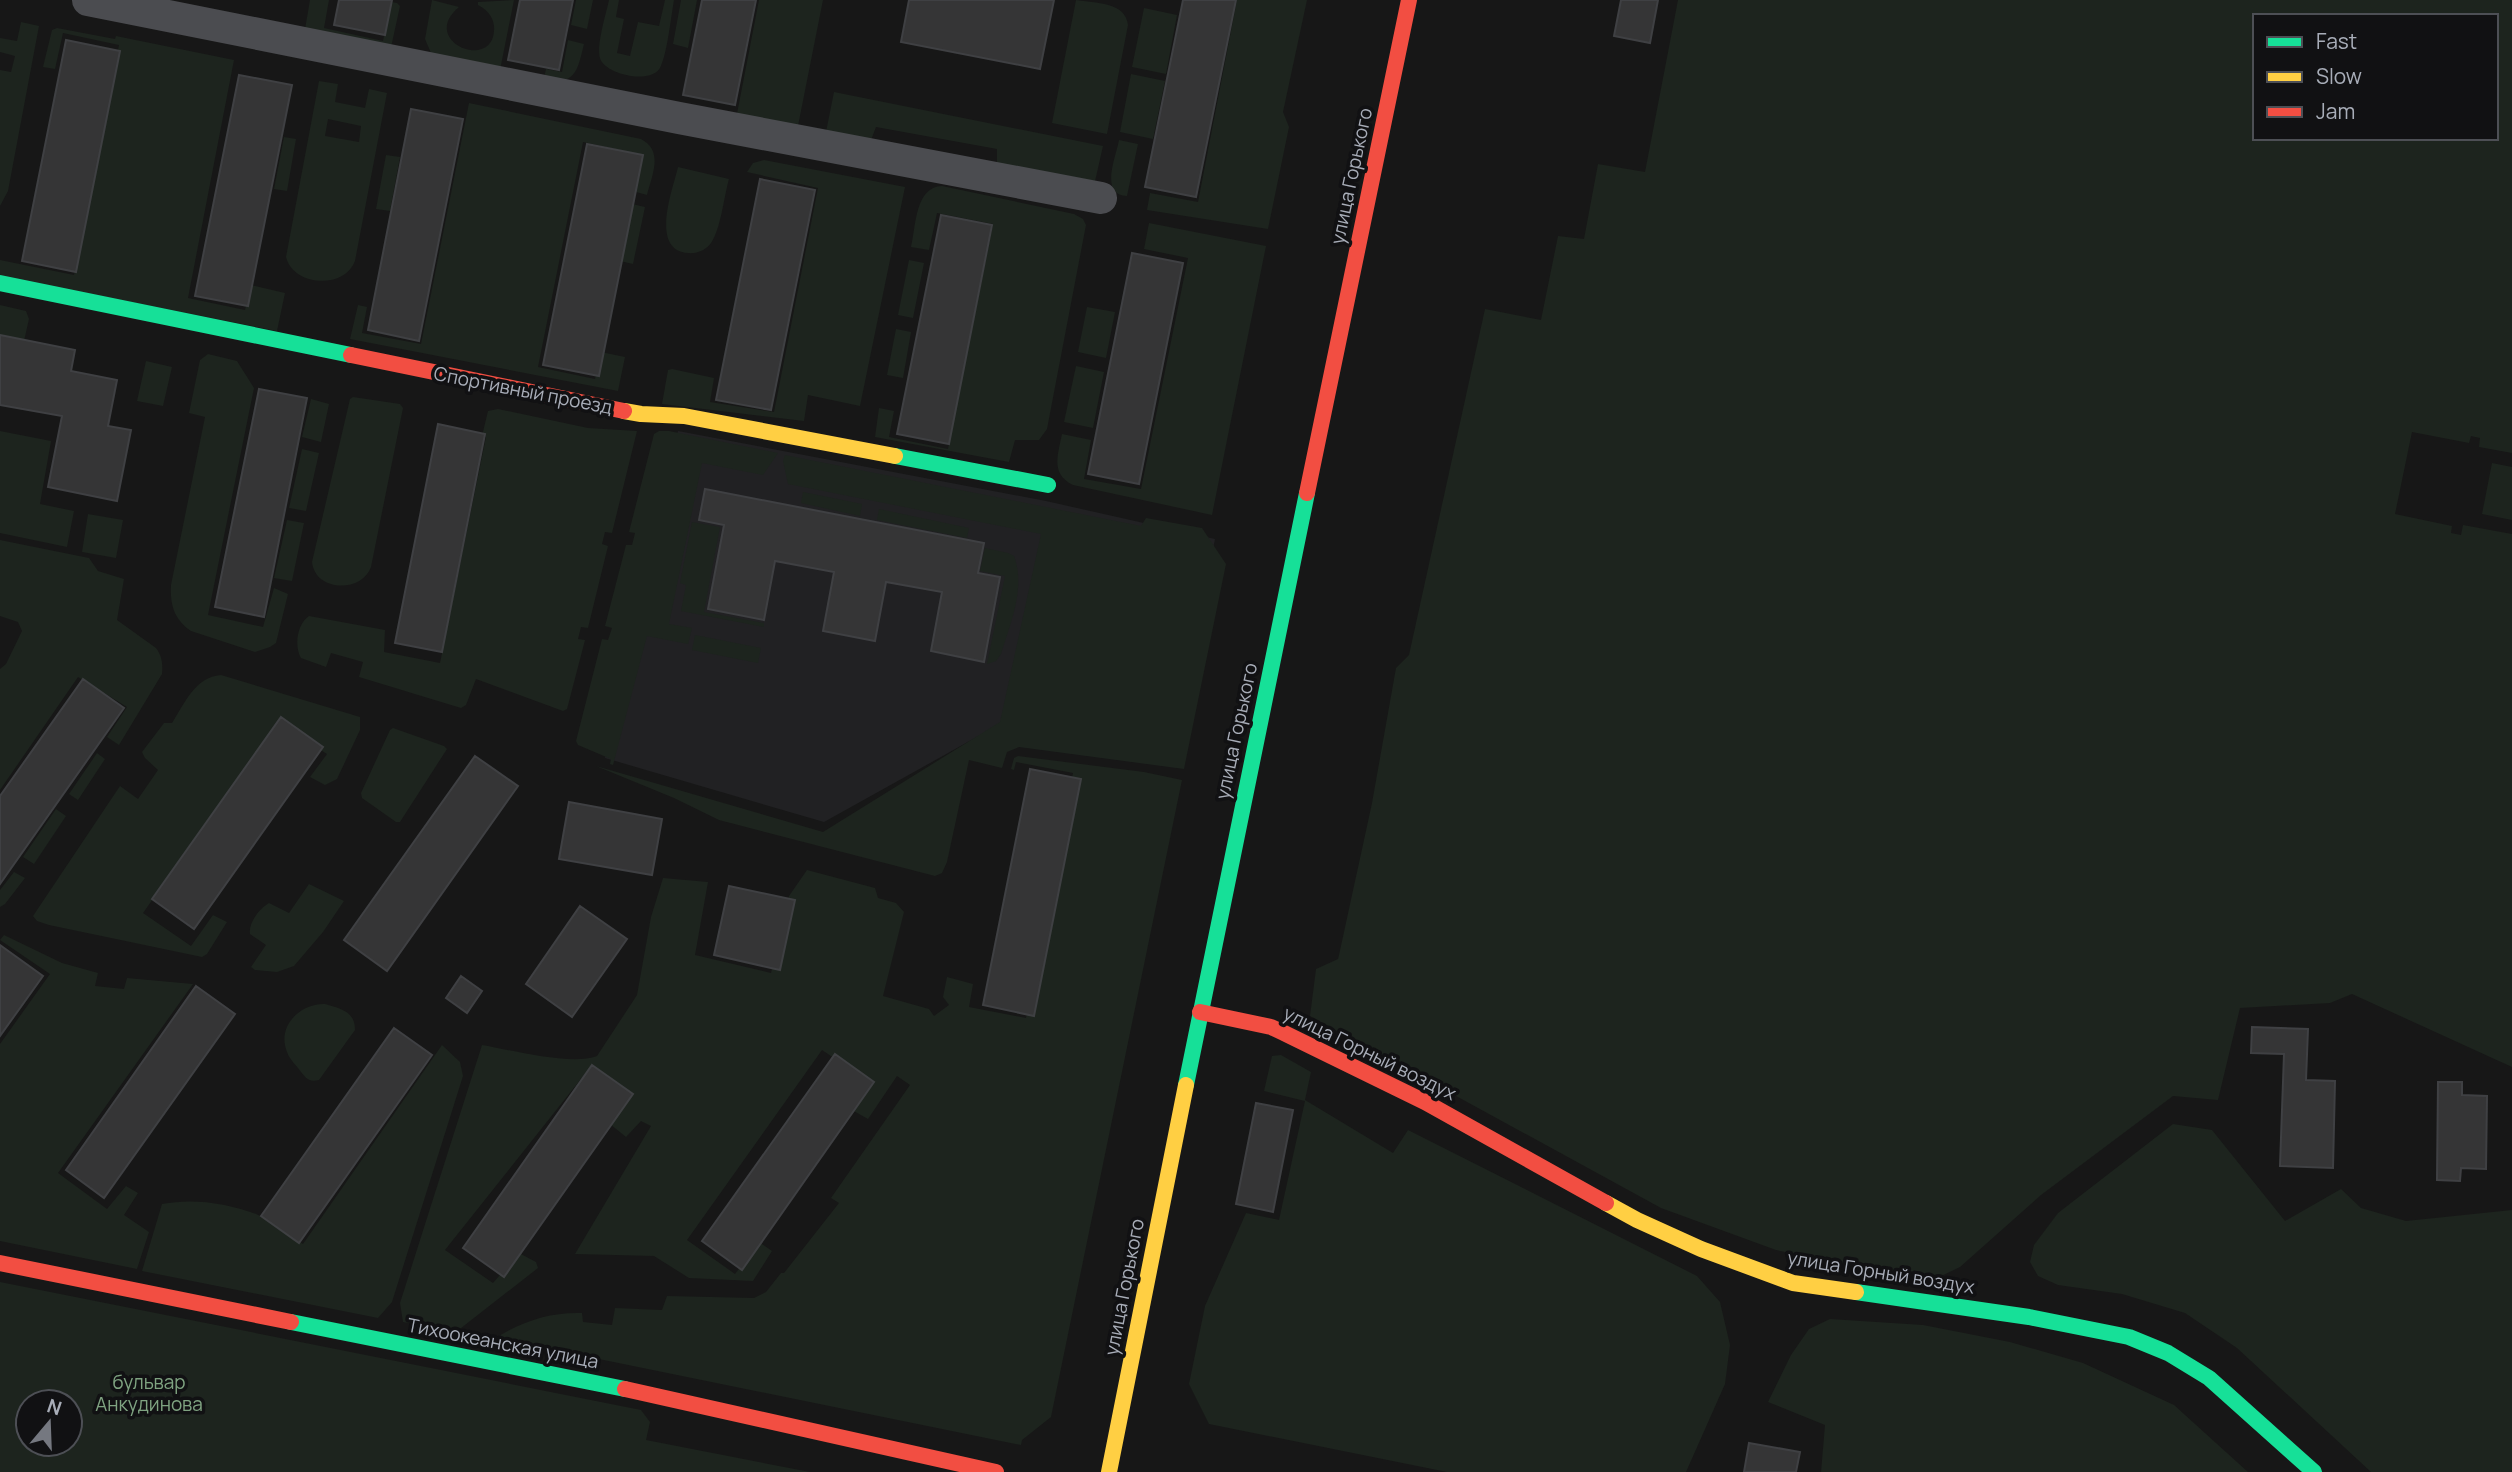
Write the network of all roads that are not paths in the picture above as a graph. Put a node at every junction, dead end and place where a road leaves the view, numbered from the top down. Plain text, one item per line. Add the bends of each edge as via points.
1 (88, 0) edge
2 (1409, 0) edge
3 (1101, 198) dead end
4 (0, 284) edge
5 (1048, 485) dead end
6 (1200, 1012) junction
7 (0, 1262) edge
8 (996, 1472) edge
9 (1109, 1472) edge
10 (2314, 1472) edge

1 - 3 street
2 - 6 street, улица Горького
4 - 5 street, Спортивный проезд via 628,411 684,416
6 - 9 street, улица Горького
6 - 10 street, улица Горный воздух via 1278,1030 1425,1102 1637,1220 1793,1283 2043,1319 2129,1337 2168,1353 2209,1378
7 - 8 street, Тихоокеанская улица via 655,1395

